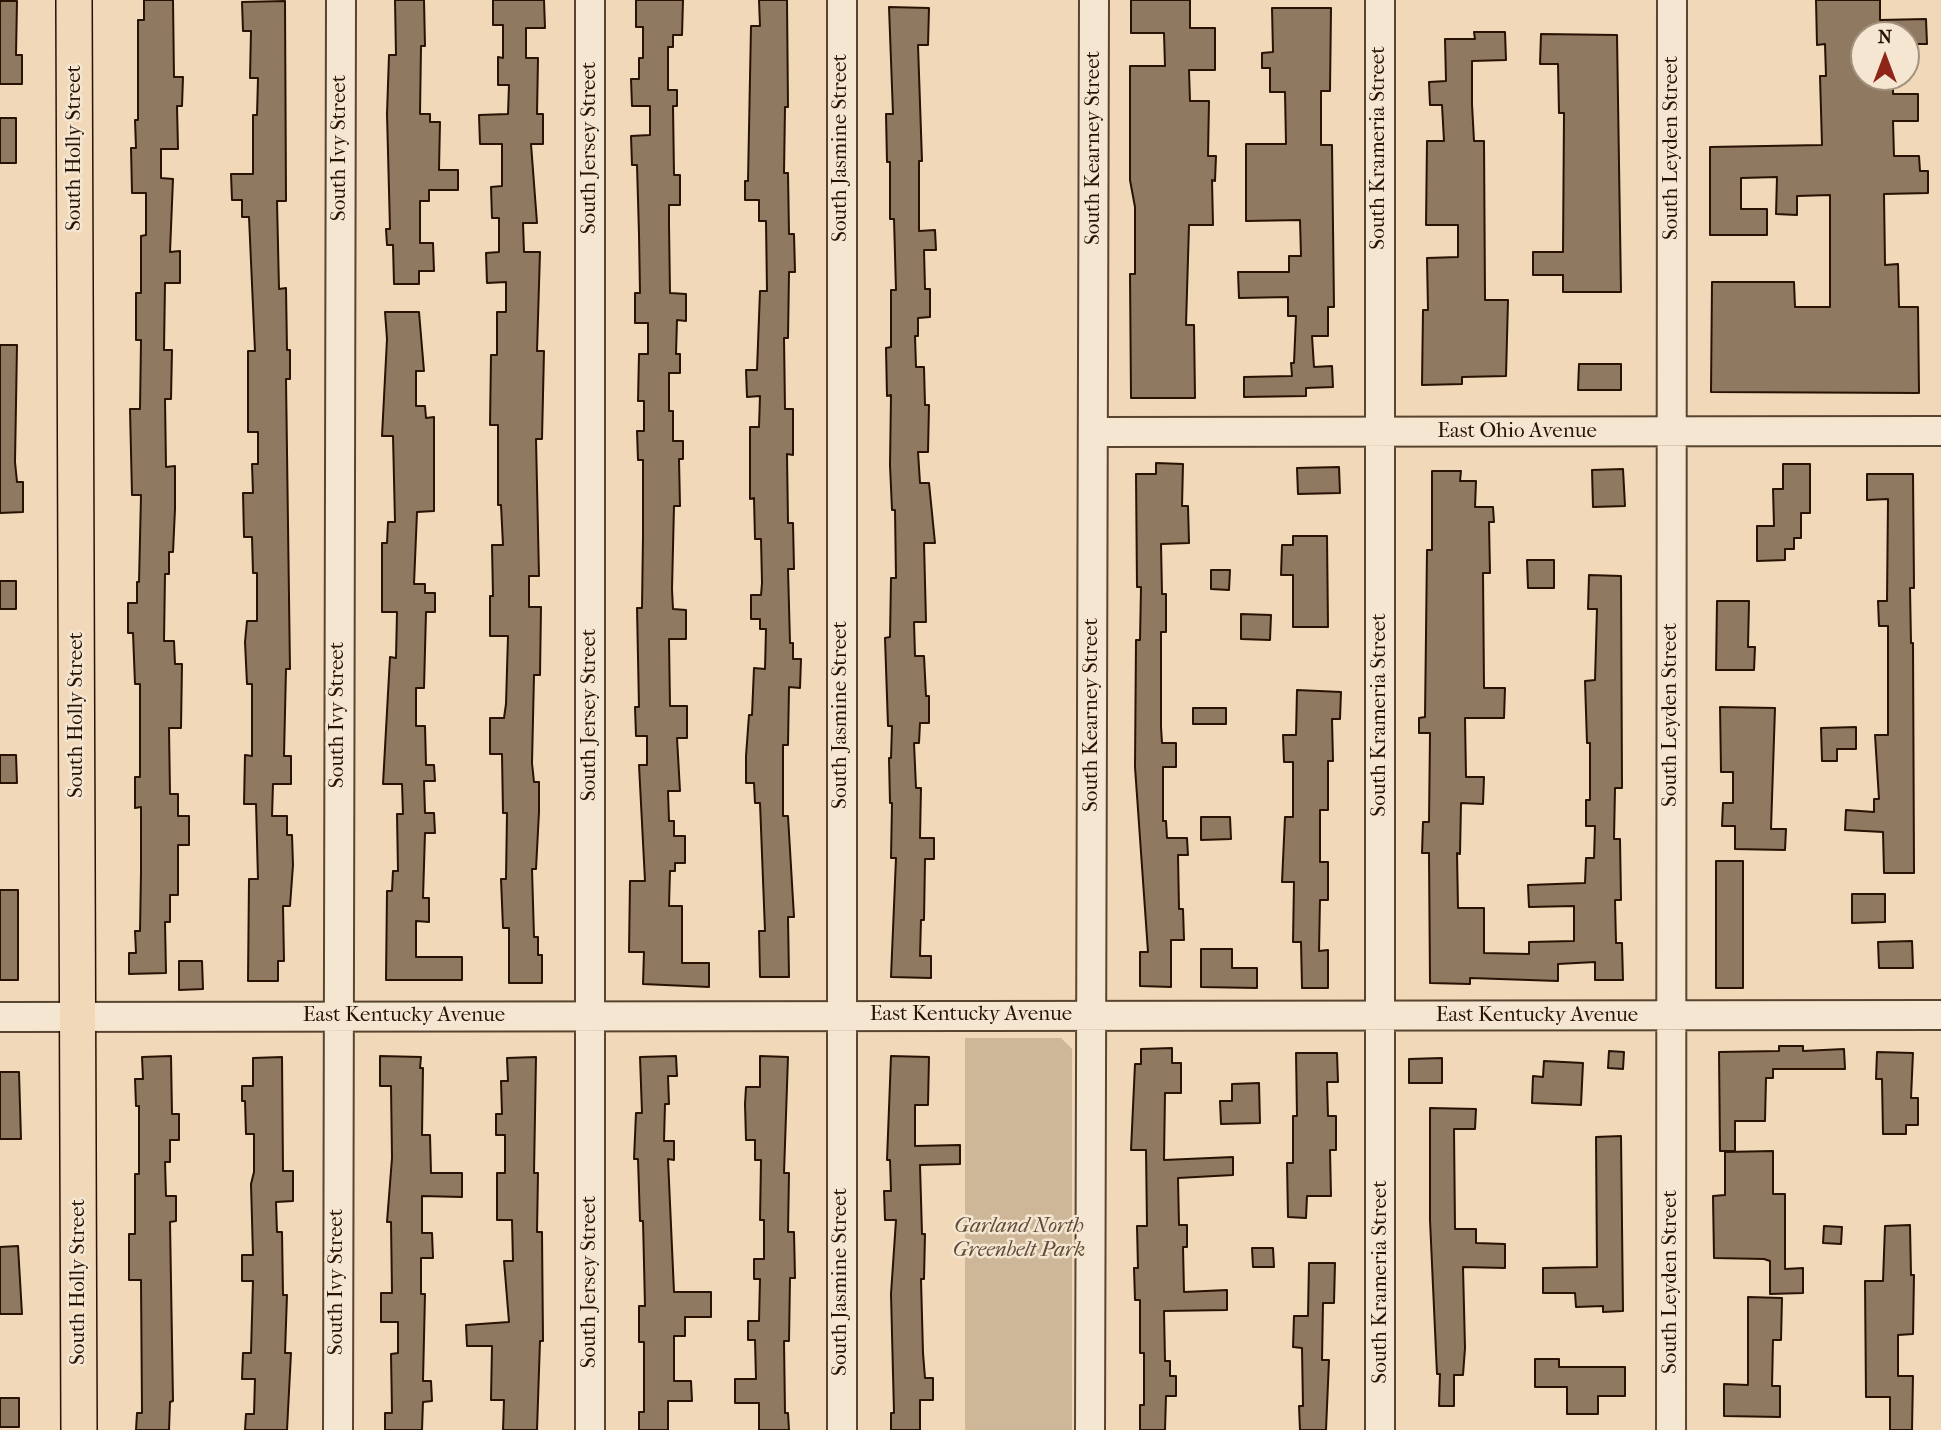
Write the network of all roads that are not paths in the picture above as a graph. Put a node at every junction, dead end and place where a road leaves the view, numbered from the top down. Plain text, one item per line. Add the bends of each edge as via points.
1 (74, 0) edge
2 (341, 0) edge
3 (590, 0) edge
4 (842, 0) edge
5 (1094, 0) edge
6 (1380, 0) edge
7 (1672, 0) edge
8 (1941, 431) edge
9 (1093, 432) junction
10 (1379, 432) junction
11 (1672, 432) junction
12 (1670, 1015) junction
13 (1941, 1015) edge
14 (337, 1016) junction
15 (590, 1016) junction
16 (841, 1016) junction
17 (1091, 1016) junction
18 (0, 1017) edge
19 (79, 1017) junction
20 (1381, 1017) junction
21 (79, 1430) edge
22 (338, 1430) edge
23 (590, 1430) edge
24 (842, 1430) edge
25 (1090, 1430) edge
26 (1380, 1430) edge
27 (1671, 1430) edge

1 - 19 main road, South Holly Street
2 - 14 street, South Ivy Street
3 - 15 street, South Jersey Street
4 - 16 street, South Jasmine Street
5 - 9 street, South Kearney Street
6 - 10 street, South Krameria Street
7 - 11 street, South Leyden Street
8 - 11 street, East Ohio Avenue
9 - 10 street, East Ohio Avenue
9 - 17 street, South Kearney Street
10 - 11 street, East Ohio Avenue
10 - 20 street, South Krameria Street
11 - 12 street, South Leyden Street
12 - 13 street, East Kentucky Avenue
12 - 20 street, East Kentucky Avenue
12 - 27 street, South Leyden Street
14 - 15 street, East Kentucky Avenue
14 - 19 street, East Kentucky Avenue
14 - 22 street, South Ivy Street
15 - 16 street, East Kentucky Avenue
15 - 23 street, South Jersey Street
16 - 17 street, East Kentucky Avenue
16 - 24 street, South Jasmine Street
17 - 20 street, East Kentucky Avenue
17 - 25 street, South Kearney Street
18 - 19 street, East Kentucky Avenue
19 - 21 main road, South Holly Street
20 - 26 street, South Krameria Street

